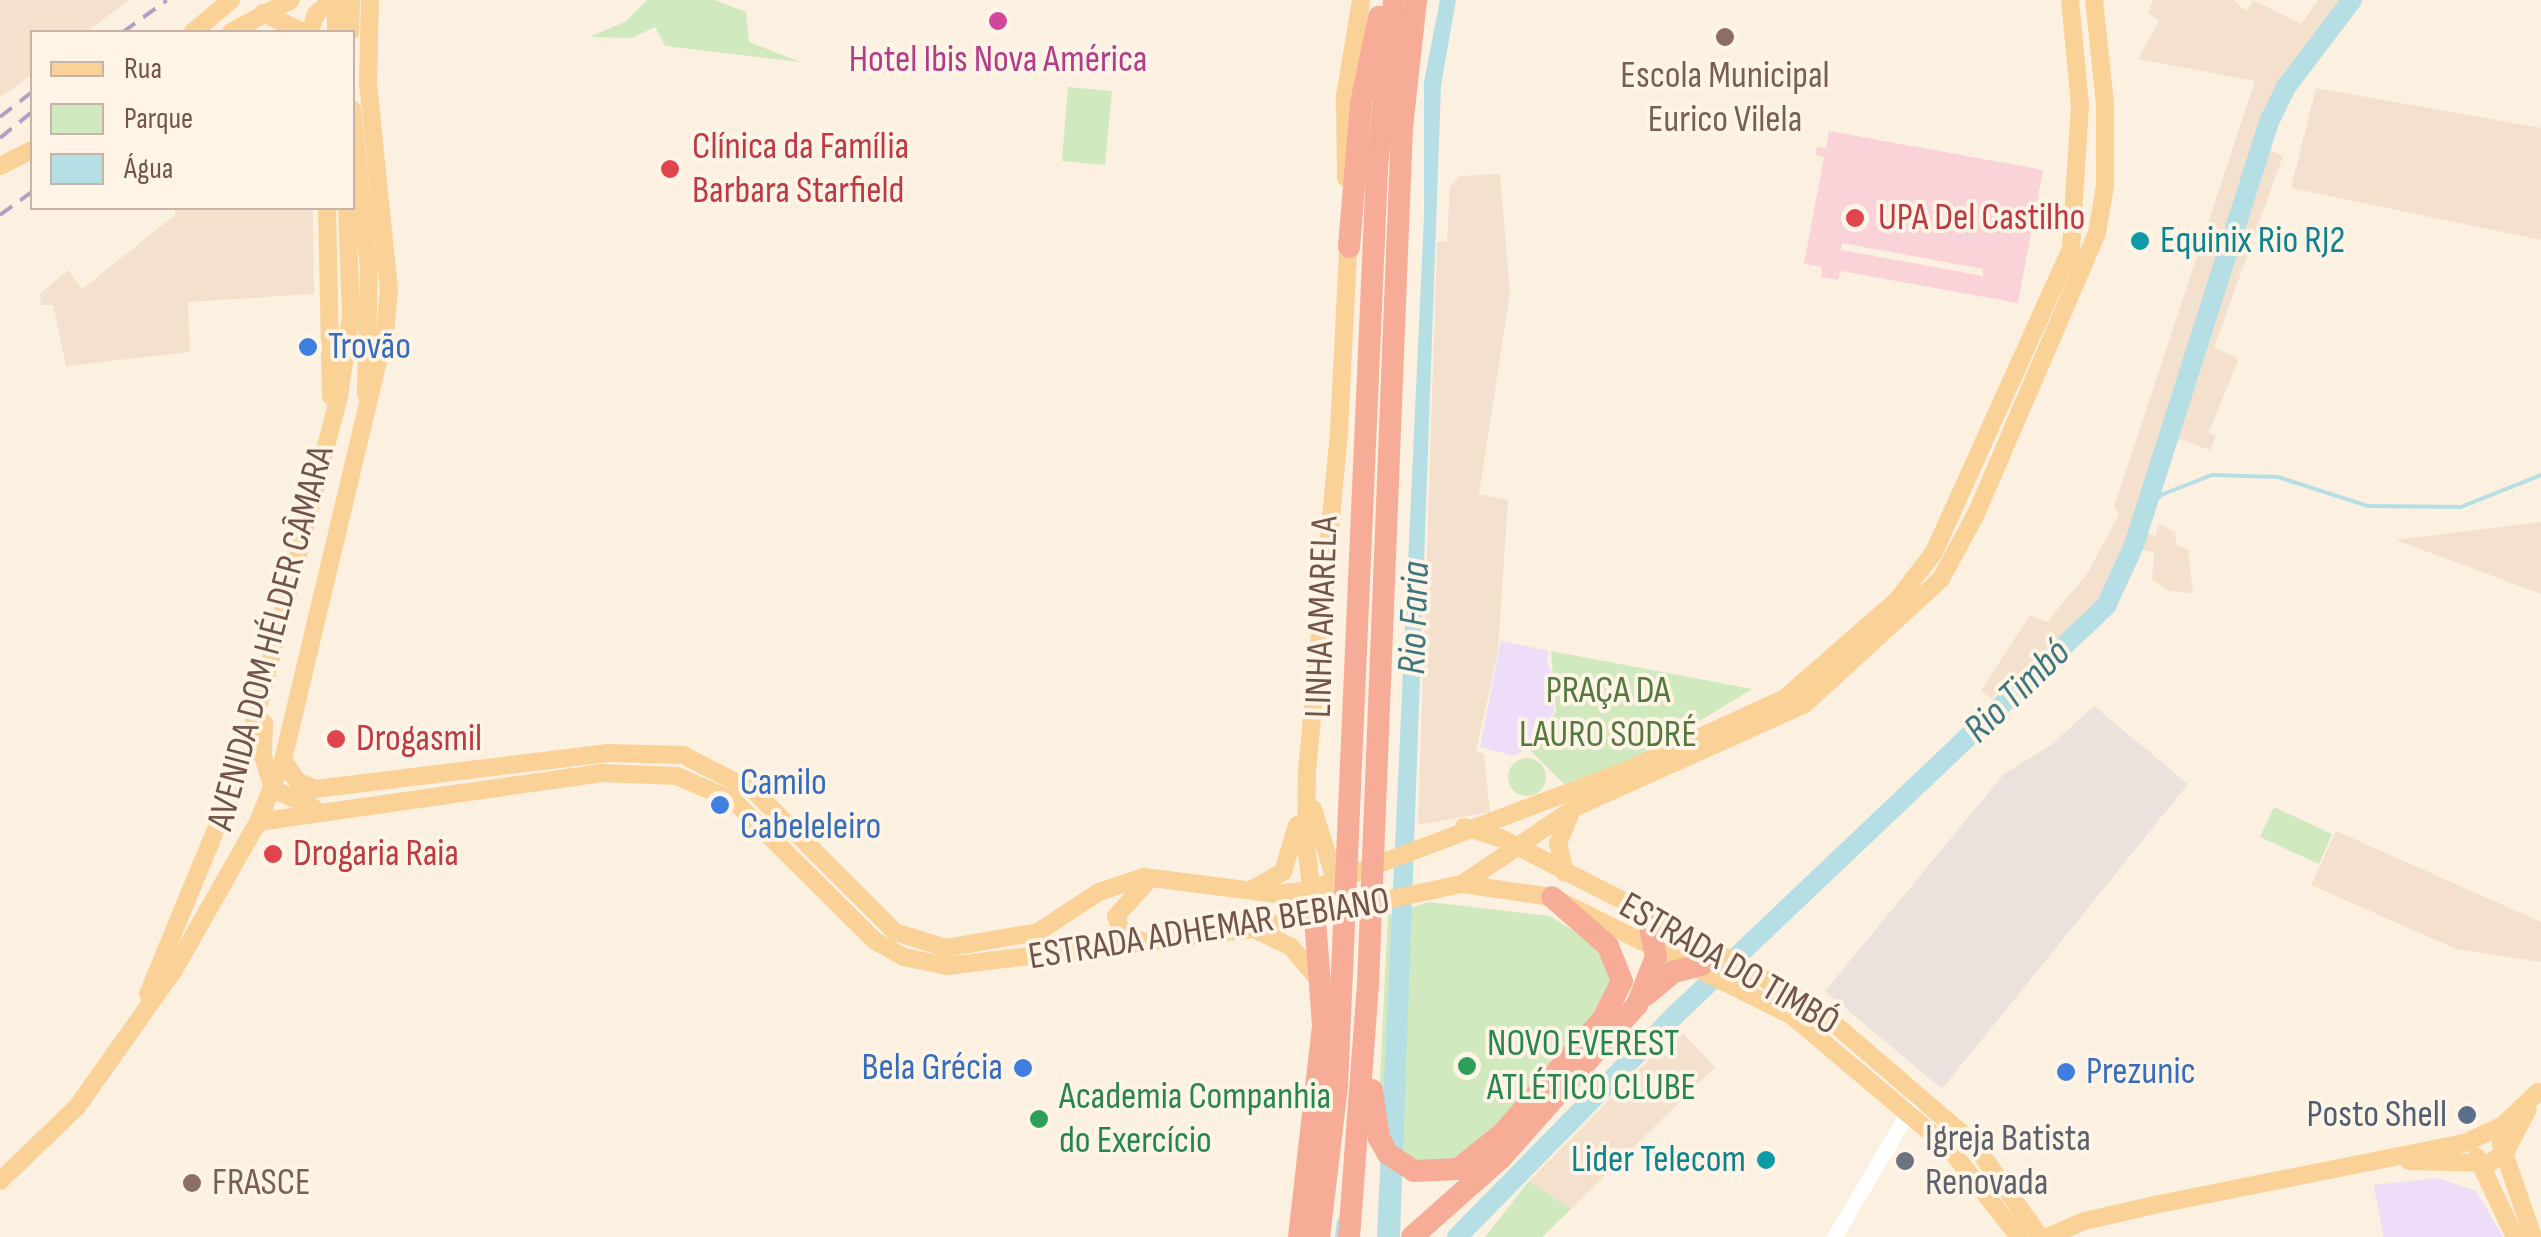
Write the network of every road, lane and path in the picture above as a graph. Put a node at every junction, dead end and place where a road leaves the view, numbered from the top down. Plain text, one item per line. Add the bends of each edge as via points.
1 (230, 0) edge
2 (291, 0) edge
3 (306, 0) edge
4 (334, 0) edge
5 (352, 0) edge
6 (1361, 0) edge
7 (1385, 0) edge
8 (1394, 0) edge
9 (1416, 0) edge
10 (2070, 0) edge
11 (2094, 0) edge
12 (367, 4) edge
13 (263, 12) junction
14 (196, 30) edge
15 (233, 30) edge
16 (303, 30) edge
17 (307, 30) edge
18 (308, 30) edge
19 (336, 30) edge
20 (350, 30) edge
21 (30, 151) edge
22 (2106, 159) junction
23 (2079, 160) junction
24 (0, 166) edge
25 (355, 169) edge
26 (328, 210) edge
27 (347, 210) edge
28 (1349, 247) junction
29 (360, 268) junction
30 (2042, 366) junction
31 (2008, 384) junction
32 (366, 413) junction
33 (331, 421) junction
34 (2014, 427) junction
35 (300, 543) junction
36 (335, 553) junction
37 (276, 644) junction
38 (282, 760) junction
39 (1308, 780) junction
40 (274, 789) junction
41 (1576, 808) junction
42 (324, 811) junction
43 (258, 822) junction
44 (1463, 827) junction
45 (1516, 847) junction
46 (1565, 873) junction
47 (1154, 877) junction
48 (1333, 882) junction
49 (1462, 884) junction
50 (1246, 890) junction
51 (1310, 890) junction
52 (1552, 897) junction
53 (1354, 910) junction
54 (1646, 913) junction
55 (1315, 918) junction
56 (1254, 929) junction
57 (1656, 943) junction
58 (1149, 944) junction
59 (1712, 971) junction
60 (1333, 988) junction
61 (1785, 1000) junction
62 (1638, 1004) junction
63 (138, 1020) junction
64 (1364, 1048) junction
65 (2540, 1090) edge
66 (1914, 1102) junction
67 (2482, 1137) junction
68 (2506, 1151) junction
69 (2388, 1160) junction
70 (2480, 1165) junction
71 (0, 1181) edge
72 (2026, 1212) junction
73 (2084, 1221) junction
74 (2013, 1234) edge
75 (1298, 1237) edge
76 (1320, 1237) edge
77 (1349, 1237) edge
78 (1413, 1237) edge
79 (1834, 1237) edge
80 (2040, 1237) edge
81 (2048, 1237) edge
82 (2516, 1237) edge
83 (2533, 1237) edge

1 - 14 main road
2 - 13 main road
3 - 17 main road
4 - 18 main road via 321,7
4 - 19 main road
5 - 12 main road
5 - 20 main road
6 - 28 main road, LINHA AMARELA via 1345,96
7 - 28 highway via 1361,102
8 - 60 highway, LINHA AMARELA via 1377,168 1348,820
9 - 64 highway, LINHA AMARELA via 1402,127
10 - 23 main road, ESTRADA ADHEMAR BEBIANO
11 - 22 main road, ESTRADA ADHEMAR BEBIANO
12 - 32 main road, AVENIDA DOM HÉLDER CÂMARA via 368,97 389,290 383,354
13 - 15 main road
13 - 16 main road
21 - 24 main road
22 - 23 main road
22 - 30 main road, ESTRADA ADHEMAR BEBIANO via 2097,233
23 - 31 main road, ESTRADA ADHEMAR BEBIANO via 2078,216 2066,264
25 - 29 main road
26 - 33 main road, AVENIDA DOM HÉLDER CÂMARA
27 - 29 main road
28 - 39 main road, LINHA AMARELA
29 - 32 main road, AVENIDA DOM HÉLDER CÂMARA
29 - 33 main road, AVENIDA DOM HÉLDER CÂMARA
30 - 31 main road
30 - 34 main road, ESTRADA ADHEMAR BEBIANO
31 - 34 main road
31 - 44 main road, ESTRADA ADHEMAR BEBIANO via 1922,571 1801,686 1628,770
32 - 36 main road, AVENIDA DOM HÉLDER CÂMARA
33 - 35 main road, AVENIDA DOM HÉLDER CÂMARA
34 - 41 main road, ESTRADA ADHEMAR BEBIANO via 1941,579 1826,688 1769,724
35 - 36 main road via 318,560
35 - 37 main road, AVENIDA DOM HÉLDER CÂMARA
36 - 38 main road, AVENIDA DOM HÉLDER CÂMARA
37 - 40 main road via 262,740
37 - 63 main road, AVENIDA DOM HÉLDER CÂMARA via 224,822
38 - 40 main road, AVENIDA DOM HÉLDER CÂMARA
38 - 47 main road, ESTRADA ADHEMAR BEBIANO via 296,781 315,788 608,753 683,755 755,792 895,932 946,948 1038,932 1099,892
39 - 48 main road
39 - 50 main road via 1290,859 1276,880
39 - 51 main road, LINHA AMARELA
40 - 42 main road
40 - 43 main road, AVENIDA DOM HÉLDER CÂMARA
41 - 45 main road, ESTRADA ADHEMAR BEBIANO
41 - 46 main road via 1559,833
42 - 43 main road, ESTRADA ADHEMAR BEBIANO
42 - 58 main road, ESTRADA ADHEMAR BEBIANO via 602,773 677,776 734,802 855,924 904,957 964,965
43 - 63 main road, AVENIDA DOM HÉLDER CÂMARA
44 - 45 main road, ESTRADA DO TIMBÓ
44 - 48 main road, ESTRADA ADHEMAR BEBIANO
45 - 46 main road, ESTRADA DO TIMBÓ
45 - 49 main road, ESTRADA ADHEMAR BEBIANO
46 - 54 main road, ESTRADA DO TIMBÓ
47 - 50 main road, ESTRADA ADHEMAR BEBIANO
47 - 58 main road via 1132,892 1116,916 1122,932
48 - 51 main road, ESTRADA ADHEMAR BEBIANO
48 - 53 main road
49 - 52 main road, ESTRADA DO TIMBÓ
49 - 53 main road, ESTRADA ADHEMAR BEBIANO
50 - 51 main road, ESTRADA ADHEMAR BEBIANO
51 - 55 main road, LINHA AMARELA
52 - 57 main road, ESTRADA DO TIMBÓ
52 - 64 highway via 1616,955 1622,981 1614,1005 1487,1148 1458,1169 1422,1173 1388,1154
53 - 55 main road, ESTRADA ADHEMAR BEBIANO
54 - 57 highway
54 - 61 main road, ESTRADA DO TIMBÓ via 1734,959
55 - 56 main road, ESTRADA ADHEMAR BEBIANO
55 - 60 highway
56 - 58 main road, ESTRADA ADHEMAR BEBIANO
56 - 60 main road via 1299,954
57 - 59 main road, ESTRADA DO TIMBÓ
57 - 62 highway
59 - 61 main road, ESTRADA DO TIMBÓ
59 - 62 highway via 1673,972
60 - 75 highway
60 - 76 highway, LINHA AMARELA
61 - 66 main road, ESTRADA DO TIMBÓ
62 - 78 highway via 1501,1158
63 - 71 main road, AVENIDA DOM HÉLDER CÂMARA via 77,1107
64 - 77 highway, LINHA AMARELA
65 - 67 main road
65 - 68 main road
66 - 72 main road, ESTRADA DO TIMBÓ via 1974,1144
66 - 74 main road, ESTRADA DO TIMBÓ
66 - 79 street
67 - 68 main road
67 - 69 main road
67 - 70 main road
68 - 70 main road
68 - 83 main road
69 - 70 main road
69 - 73 main road
70 - 82 main road
72 - 73 main road via 2049,1224
72 - 80 main road, ESTRADA DO TIMBÓ
73 - 81 main road

